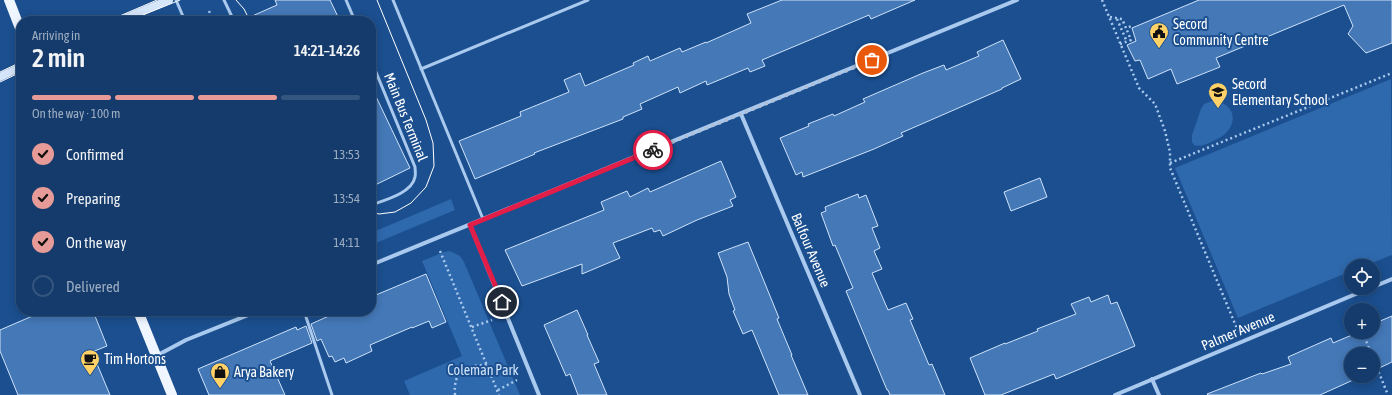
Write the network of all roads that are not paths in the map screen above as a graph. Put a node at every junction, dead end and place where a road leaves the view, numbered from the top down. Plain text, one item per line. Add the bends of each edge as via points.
1 (9, 0) edge
2 (169, 0) edge
3 (176, 0) edge
4 (224, 0) edge
5 (346, 0) edge
6 (392, 0) edge
7 (588, 0) edge
8 (1018, 0) edge
9 (131, 16) edge
10 (183, 16) edge
11 (232, 16) edge
12 (353, 16) edge
13 (16, 18) edge
14 (16, 69) edge
15 (421, 69) junction
16 (376, 72) edge
17 (0, 77) edge
18 (741, 114) junction
19 (376, 203) edge
20 (483, 219) junction
21 (470, 225) junction
22 (376, 263) edge
23 (1392, 279) edge
24 (1380, 284) edge
25 (1353, 295) edge
26 (140, 316) edge
27 (246, 316) edge
28 (306, 316) edge
29 (156, 356) junction
30 (1152, 379) junction
31 (172, 395) edge
32 (332, 395) edge
33 (539, 395) edge
34 (860, 395) edge
35 (1115, 395) edge
36 (1159, 395) edge

1 - 13 main road
2 - 9 street
3 - 10 lane
4 - 11 lane
5 - 12 lane
6 - 15 lane
7 - 15 lane
8 - 18 street
14 - 17 street
15 - 20 lane
16 - 19 lane, Main Bus Terminal via 416,167 415,178 408,188 396,196
18 - 20 street
18 - 34 street, Balfour Avenue
20 - 21 street
21 - 22 street
21 - 33 street
23 - 24 street
25 - 30 street, Palmer Avenue
26 - 29 main road
27 - 29 street via 191,338
28 - 32 lane
29 - 31 main road
30 - 35 street, Palmer Avenue
30 - 36 street

